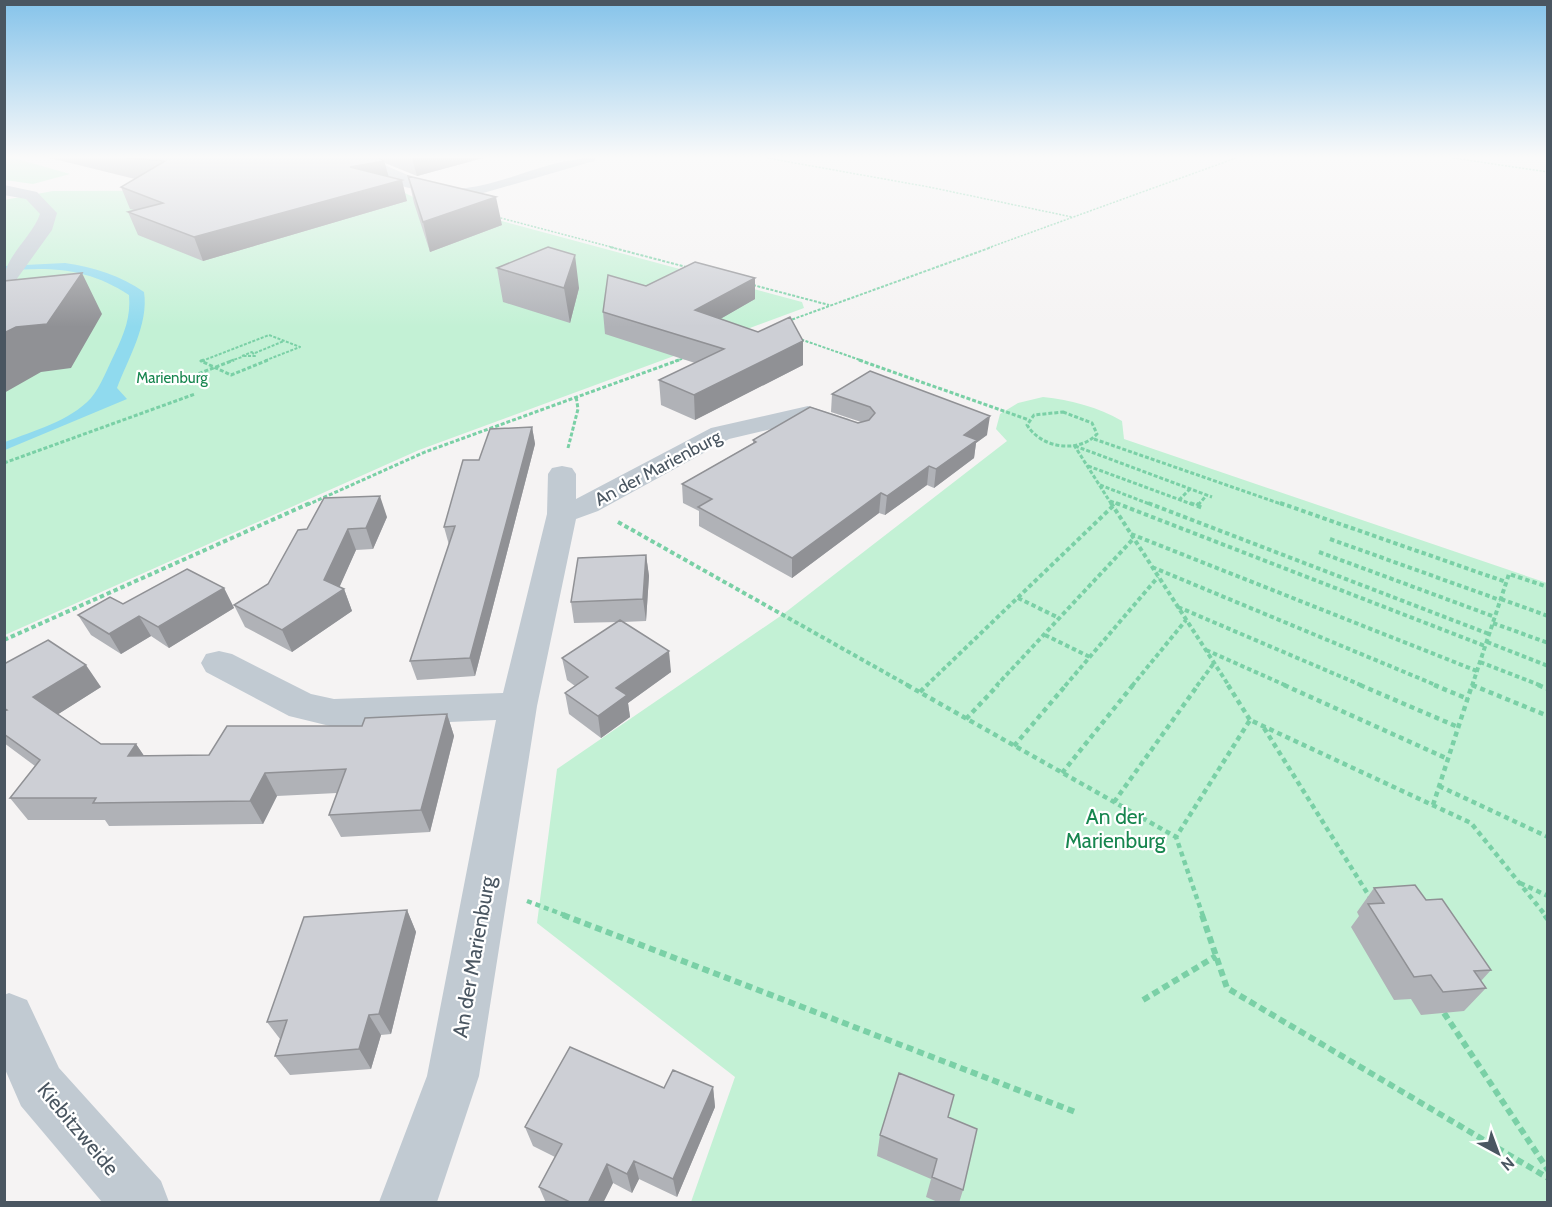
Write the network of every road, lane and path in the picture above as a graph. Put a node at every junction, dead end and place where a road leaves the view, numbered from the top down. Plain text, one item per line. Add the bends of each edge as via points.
1 (49, 214) edge
2 (488, 214) edge
3 (1060, 214) edge
4 (1080, 214) edge
5 (1073, 217) junction
6 (13, 266) edge
7 (692, 269) edge
8 (748, 284) edge
9 (830, 305) junction
10 (779, 324) edge
11 (792, 336) edge
12 (284, 341) junction
13 (233, 349) junction
14 (694, 354) edge
15 (254, 355) junction
16 (243, 356) junction
17 (264, 362) junction
18 (215, 368) junction
19 (182, 380) dead end
20 (195, 394) dead end
21 (576, 396) junction
22 (1029, 420) junction
23 (858, 431) edge
24 (1094, 439) junction
25 (1074, 445) junction
26 (4, 463) edge
27 (1087, 466) junction
28 (1100, 485) junction
29 (1190, 489) junction
30 (1207, 495) junction
31 (1212, 497) dead end
32 (571, 498) junction
33 (1179, 500) junction
34 (1112, 504) junction
35 (1197, 506) junction
36 (1203, 508) dead end
37 (1132, 536) junction
38 (1330, 539) dead end
39 (1319, 552) dead end
40 (1152, 567) junction
41 (1158, 577) junction
42 (1506, 582) junction
43 (1548, 587) edge
44 (1018, 598) junction
45 (1500, 599) junction
46 (1177, 606) junction
47 (1548, 616) edge
48 (1495, 617) junction
49 (1059, 618) junction
50 (1186, 620) junction
51 (1493, 623) junction
52 (1044, 634) junction
53 (1489, 634) junction
54 (4, 640) edge
55 (1548, 643) edge
56 (1486, 644) junction
57 (1206, 650) junction
58 (1090, 657) junction
59 (1479, 662) junction
60 (219, 663) dead end
61 (1214, 663) junction
62 (1548, 666) edge
63 (1477, 671) junction
64 (1472, 685) junction
65 (1548, 689) edge
66 (920, 692) junction
67 (1468, 699) junction
68 (518, 706) junction
69 (1548, 716) edge
70 (966, 718) junction
71 (1250, 720) junction
72 (1263, 726) junction
73 (1458, 727) junction
74 (1014, 746) junction
75 (1448, 759) junction
76 (1062, 772) junction
77 (1439, 786) junction
78 (1114, 802) junction
79 (1433, 805) junction
80 (1176, 837) junction
81 (1548, 837) edge
82 (1519, 883) junction
83 (486, 888) junction
84 (1548, 897) edge
85 (1372, 900) dead end
86 (1548, 919) edge
87 (1216, 956) junction
88 (1143, 1000) dead end
89 (1444, 1013) dead end
90 (9, 1018) dead end
91 (1078, 1113) dead end
92 (1548, 1170) edge
93 (1548, 1178) edge
94 (140, 1203) edge
95 (408, 1203) edge

1 - 6 street via 43,230
2 - 7 path
3 - 5 path
4 - 5 path
5 - 9 path
8 - 9 path
9 - 10 path
11 - 22 path
12 - 13 path via 269,335
12 - 15 path
12 - 17 path via 300,348
13 - 16 path
13 - 18 path via 201,361
14 - 21 path
15 - 16 path
15 - 17 path
16 - 18 path
17 - 18 path via 231,375
18 - 19 path
20 - 26 path
21 - 32 path
21 - 54 path via 340,488
22 - 24 path via 1042,413 1074,414 1092,423 1097,434
22 - 25 path via 1028,430 1042,440
23 - 32 street, An der Marienburg via 808,412 720,433
24 - 25 path
24 - 42 path
25 - 27 path
25 - 29 path
27 - 28 path
27 - 33 path
28 - 34 path
28 - 53 path
29 - 30 path
29 - 33 path
30 - 31 path
30 - 35 path
32 - 66 path
32 - 68 street, An der Marienburg
33 - 35 path
34 - 37 path
34 - 44 path
34 - 56 path
35 - 36 path
37 - 40 path
37 - 49 path
37 - 63 path
38 - 45 path
39 - 48 path
40 - 41 path
40 - 67 path
41 - 46 path
41 - 58 path
42 - 43 path via 1509,574
42 - 45 path
44 - 49 path
44 - 66 path
45 - 47 path
45 - 48 path
46 - 50 path
46 - 73 path
48 - 51 path
49 - 52 path
50 - 57 path
50 - 76 path
51 - 53 path
51 - 55 path
52 - 58 path
52 - 70 path
53 - 56 path
56 - 59 path
56 - 62 path
57 - 61 path
57 - 75 path
58 - 74 path
59 - 63 path
59 - 65 path
60 - 68 street via 302,706 334,713
61 - 71 path
61 - 78 path
63 - 64 path
64 - 67 path
64 - 69 path
66 - 70 path
67 - 73 path
68 - 83 street, An der Marienburg
70 - 74 path
71 - 72 path
71 - 80 path
72 - 79 path
72 - 85 path
73 - 75 path
74 - 76 path
75 - 77 path
76 - 78 path
77 - 79 path
77 - 81 path
78 - 80 path
79 - 82 path via 1471,823
80 - 87 path
82 - 84 path
82 - 86 path
83 - 91 path via 561,913
83 - 95 street, An der Marienburg via 453,1076
87 - 88 path
87 - 93 path via 1227,988
89 - 92 path
90 - 94 street, Kiebitzweide via 40,1087

